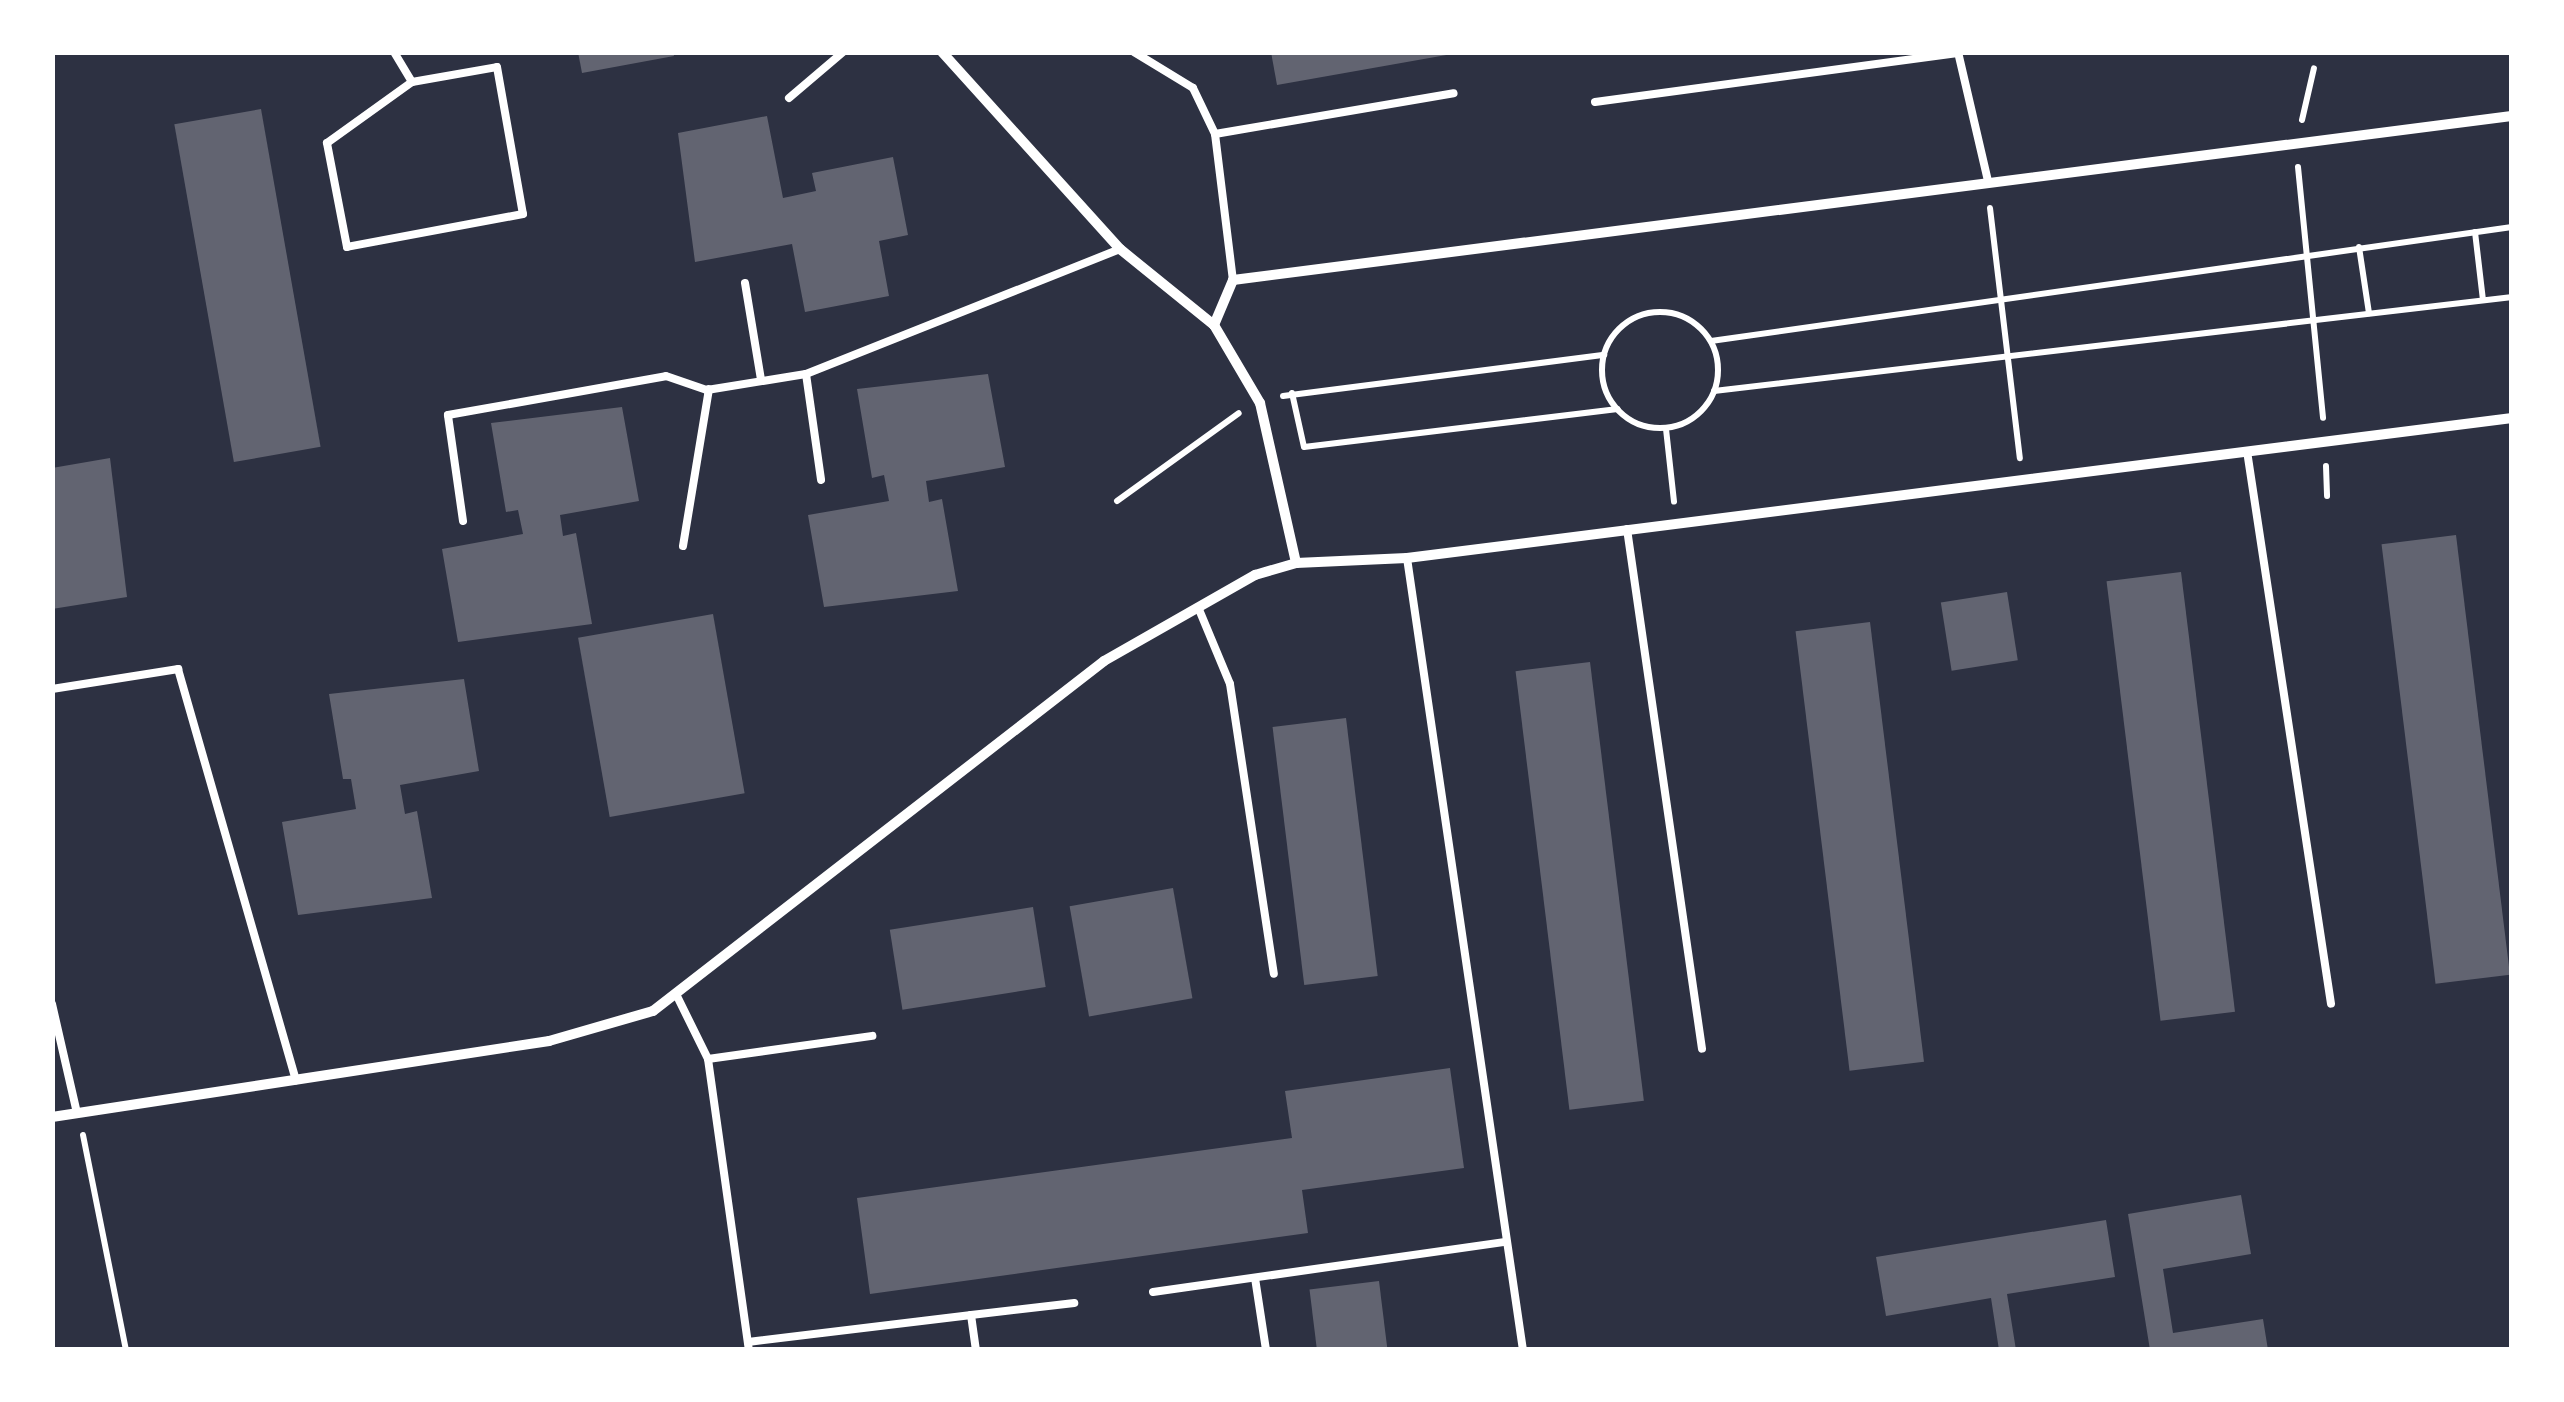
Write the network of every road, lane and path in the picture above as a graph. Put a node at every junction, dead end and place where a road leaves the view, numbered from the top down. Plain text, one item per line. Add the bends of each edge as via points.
1 (394, 52) edge
2 (844, 52) edge
3 (942, 52) edge
4 (1134, 52) edge
5 (1958, 53) edge
6 (2314, 68) dead end
7 (412, 82) junction
8 (1454, 93) dead end
9 (789, 98) dead end
10 (1595, 102) dead end
11 (2512, 116) edge
12 (1215, 134) junction
13 (2297, 141) junction
14 (1988, 181) junction
15 (2512, 227) edge
16 (2475, 232) junction
17 (2359, 246) junction
18 (1120, 249) junction
19 (2302, 254) junction
20 (1234, 280) junction
21 (745, 283) dead end
22 (2512, 297) edge
23 (1996, 298) junction
24 (2483, 300) junction
25 (2369, 313) junction
26 (2311, 318) junction
27 (1214, 325) junction
28 (1711, 341) junction
29 (1604, 355) junction
30 (2005, 356) junction
31 (806, 374) junction
32 (762, 380) junction
33 (709, 389) junction
34 (1714, 390) junction
35 (1292, 393) junction
36 (1260, 403) junction
37 (1618, 409) junction
38 (2512, 418) edge
39 (1666, 429) junction
40 (2325, 442) junction
41 (2247, 451) junction
42 (821, 480) dead end
43 (2023, 480) junction
44 (2327, 496) dead end
45 (1117, 502) dead end
46 (464, 521) dead end
47 (1676, 522) junction
48 (1627, 529) junction
49 (683, 546) dead end
50 (1406, 558) junction
51 (1296, 563) junction
52 (1198, 607) junction
53 (52, 689) edge
54 (1274, 974) dead end
55 (676, 994) junction
56 (52, 1004) edge
57 (2330, 1004) dead end
58 (872, 1036) dead end
59 (1702, 1050) dead end
60 (708, 1059) junction
61 (296, 1080) junction
62 (77, 1114) junction
63 (52, 1117) edge
64 (1504, 1242) junction
65 (1254, 1278) junction
66 (1153, 1292) dead end
67 (1074, 1304) dead end
68 (971, 1315) junction
69 (749, 1346) edge
70 (126, 1350) edge
71 (976, 1350) edge
72 (1266, 1350) edge
73 (1522, 1350) edge

1 - 7 lane
2 - 9 lane
3 - 18 street
4 - 12 lane via 1193,88
5 - 10 lane
5 - 14 lane
6 - 13 path
7 - 7 lane via 326,143 347,247 523,214 497,67
8 - 12 lane
11 - 13 street
12 - 20 lane
13 - 14 street
13 - 19 path
14 - 20 street
14 - 23 path
15 - 16 path
16 - 17 path
16 - 24 path
17 - 19 path
17 - 25 path
18 - 27 street
18 - 31 lane
19 - 23 path
19 - 26 path
20 - 27 street
21 - 32 lane
22 - 24 path
23 - 28 path
23 - 30 path
24 - 25 path
25 - 26 path
26 - 30 path
26 - 40 path
27 - 36 street
28 - 29 path via 1682,316 1643,314 1626,323
28 - 34 path
29 - 35 path
29 - 37 path via 1607,393
30 - 34 path
30 - 43 path
31 - 32 lane
31 - 42 lane
32 - 33 lane
33 - 46 lane via 666,376 448,415
33 - 49 lane
34 - 39 path via 1704,408
35 - 36 path
35 - 37 path via 1304,448
36 - 45 path via 1216,424
36 - 51 street
37 - 39 path via 1633,421
38 - 40 street
39 - 47 path
40 - 41 street
40 - 44 path
41 - 43 street
41 - 57 lane
43 - 47 street
47 - 48 street
48 - 50 street
48 - 59 lane
50 - 51 street
50 - 64 lane
51 - 52 street via 1255,575
52 - 54 lane via 1230,684
52 - 55 street via 1104,660
53 - 61 lane via 178,668
55 - 60 lane
55 - 61 street via 652,1011 550,1042
56 - 62 lane
58 - 60 lane
60 - 69 lane
61 - 62 street
62 - 63 street
62 - 70 path via 97,1183
64 - 65 lane
64 - 73 lane
65 - 66 lane
65 - 72 lane
67 - 68 lane
68 - 69 lane
68 - 71 lane

